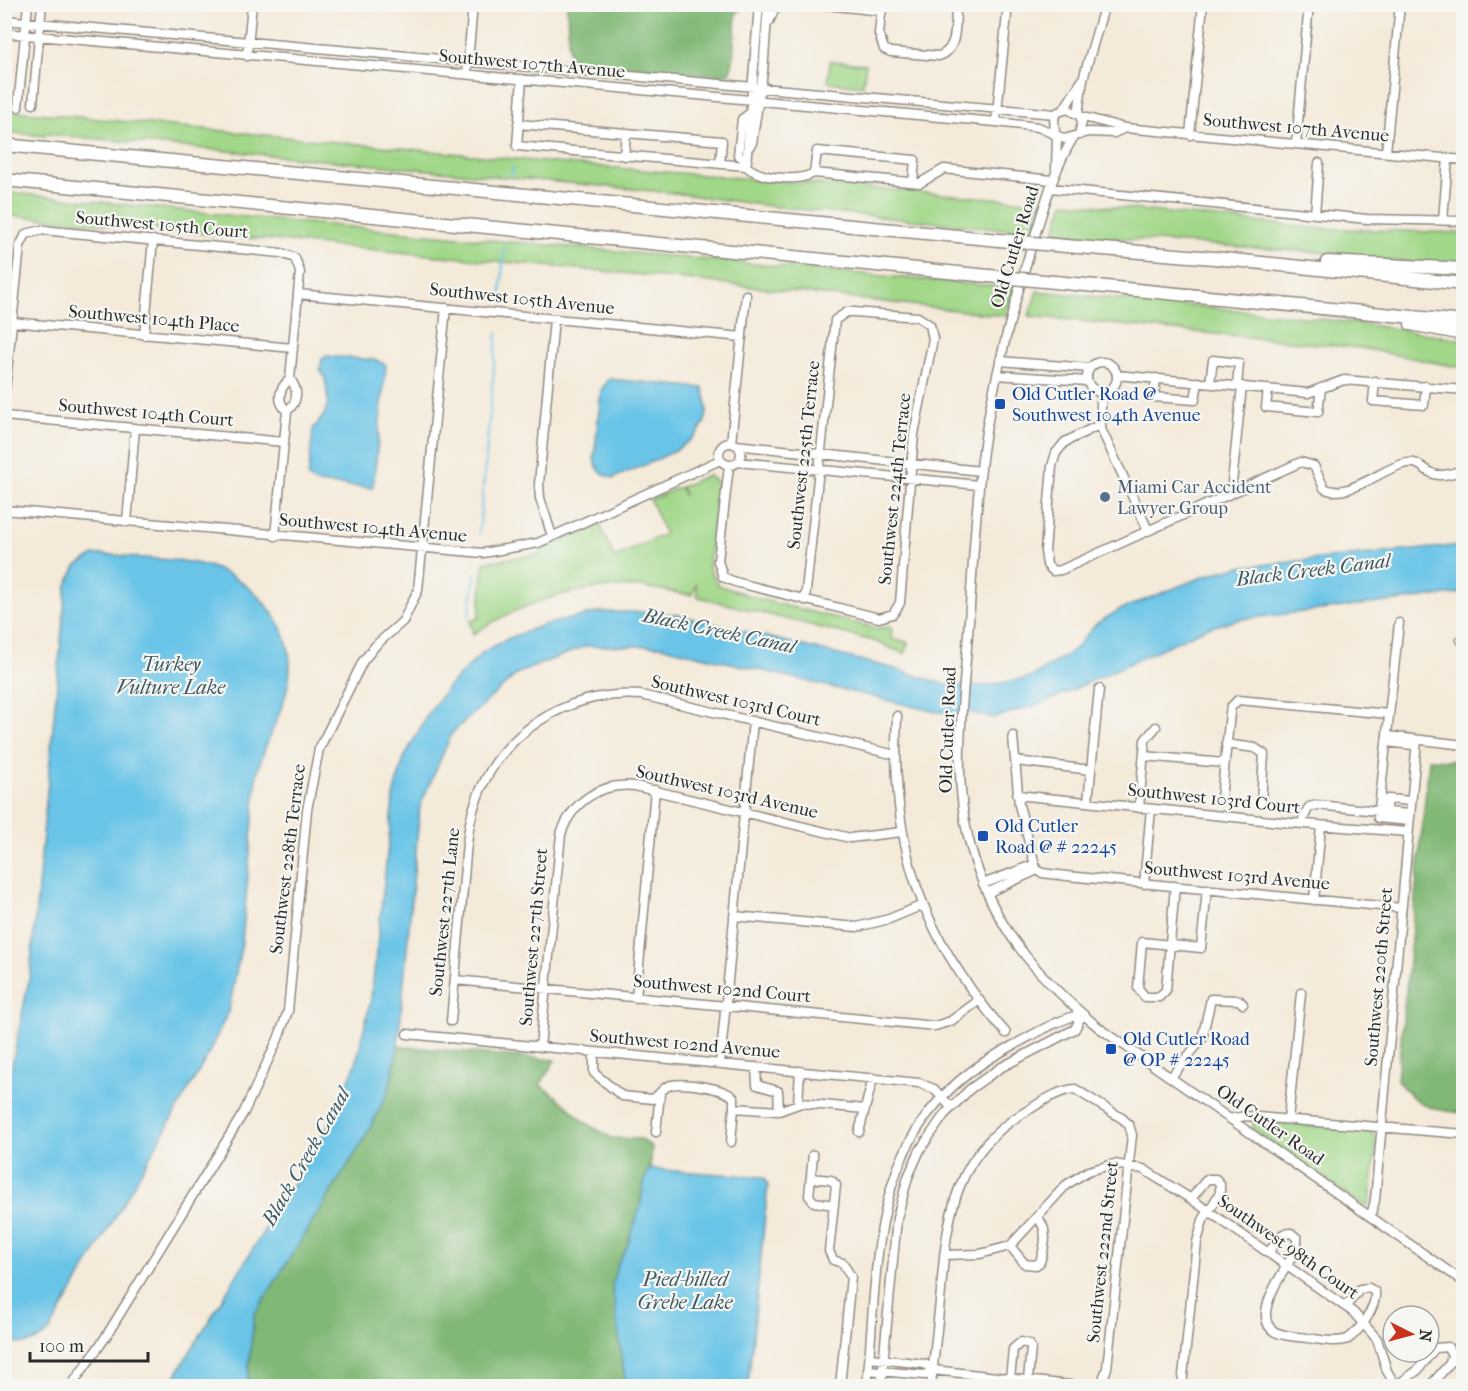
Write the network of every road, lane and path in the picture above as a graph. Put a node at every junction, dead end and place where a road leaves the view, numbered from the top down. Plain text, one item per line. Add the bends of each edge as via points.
1 (28, 4) edge
2 (42, 4) edge
3 (252, 4) edge
4 (473, 4) edge
5 (782, 4) edge
6 (817, 4) edge
7 (956, 4) edge
8 (1008, 4) edge
9 (1105, 4) edge
10 (1203, 4) edge
11 (1309, 4) edge
12 (1400, 4) edge
13 (763, 7) edge
14 (882, 8) edge
15 (4, 20) edge
16 (27, 21) junction
17 (41, 23) junction
18 (765, 31) junction
19 (4, 33) edge
20 (25, 36) junction
21 (39, 38) junction
22 (248, 41) junction
23 (247, 56) junction
24 (468, 61) junction
25 (466, 74) junction
26 (522, 79) junction
27 (1083, 79) junction
28 (756, 94) junction
29 (33, 105) dead end
30 (18, 107) dead end
31 (998, 109) junction
32 (1060, 112) junction
33 (749, 114) junction
34 (1079, 115) junction
35 (996, 122) junction
36 (518, 124) junction
37 (1125, 128) junction
38 (626, 133) junction
39 (1056, 135) junction
40 (1191, 135) junction
41 (1076, 137) junction
42 (1296, 144) junction
43 (4, 145) edge
44 (748, 148) junction
45 (1386, 152) junction
46 (624, 156) junction
47 (1448, 158) junction
48 (1464, 160) edge
49 (1319, 163) dead end
50 (720, 164) junction
51 (747, 164) junction
52 (1056, 169) junction
53 (814, 173) junction
54 (4, 180) edge
55 (913, 182) junction
56 (1051, 184) junction
57 (1315, 214) junction
58 (1443, 220) junction
59 (1464, 221) edge
60 (153, 240) junction
61 (1214, 258) junction
62 (1464, 269) edge
63 (1464, 284) edge
64 (298, 294) junction
65 (746, 295) dead end
66 (446, 308) junction
67 (1396, 316) junction
68 (554, 319) junction
69 (12, 322) junction
70 (1464, 322) edge
71 (932, 328) joint
72 (1464, 334) edge
73 (144, 335) junction
74 (742, 337) junction
75 (293, 348) junction
76 (1000, 360) junction
77 (1041, 365) junction
78 (1090, 368) junction
79 (997, 375) junction
80 (1117, 375) junction
81 (1156, 378) junction
82 (290, 379) junction
83 (1039, 379) junction
84 (1087, 381) junction
85 (1375, 381) junction
86 (1198, 382) junction
87 (1210, 383) junction
88 (1239, 386) junction
89 (1426, 386) junction
90 (1321, 388) junction
91 (1268, 389) junction
92 (1464, 390) edge
93 (1101, 392) junction
94 (4, 401) edge
95 (287, 411) junction
96 (4, 416) edge
97 (1100, 424) junction
98 (135, 428) junction
99 (284, 442) junction
100 (734, 444) junction
101 (821, 455) junction
102 (720, 460) junction
103 (733, 464) junction
104 (911, 464) junction
105 (1464, 469) edge
106 (819, 471) junction
107 (981, 471) junction
108 (910, 479) junction
109 (979, 485) junction
110 (1234, 490) junction
111 (4, 510) edge
112 (127, 522) junction
113 (1148, 530) junction
114 (274, 536) junction
115 (552, 536) junction
116 (423, 549) junction
117 (806, 600) junction
118 (1399, 623) dead end
119 (1099, 689) dead end
120 (1389, 714) junction
121 (897, 716) dead end
122 (753, 721) junction
123 (1156, 727) dead end
124 (1013, 736) dead end
125 (1387, 739) junction
126 (1417, 743) junction
127 (1226, 744) junction
128 (1464, 745) edge
129 (896, 755) junction
130 (1144, 756) junction
131 (1016, 761) junction
132 (1224, 764) junction
133 (1091, 770) junction
134 (655, 790) junction
135 (1017, 795) junction
136 (1221, 799) dead end
137 (1411, 801) junction
138 (1088, 802) junction
139 (1261, 803) dead end
140 (474, 807) joint
141 (1139, 808) junction
142 (1151, 809) junction
143 (744, 812) junction
144 (1381, 814) junction
145 (1409, 818) junction
146 (1303, 819) dead end
147 (1321, 826) junction
148 (562, 830) joint
149 (902, 832) junction
150 (1408, 832) junction
151 (1036, 868) junction
152 (1144, 884) junction
153 (1175, 886) junction
154 (985, 889) junction
155 (1207, 889) junction
156 (1314, 900) junction
157 (923, 905) junction
158 (1401, 908) junction
159 (734, 916) junction
160 (1170, 945) junction
161 (455, 980) junction
162 (545, 989) junction
163 (1301, 993) dead end
164 (636, 998) junction
165 (978, 1001) junction
166 (1243, 1004) dead end
167 (726, 1006) junction
168 (1082, 1014) junction
169 (451, 1021) dead end
170 (1006, 1033) dead end
171 (407, 1034) dead end
172 (540, 1047) junction
173 (594, 1052) junction
174 (720, 1064) junction
175 (756, 1067) junction
176 (800, 1071) junction
177 (1171, 1077) junction
178 (873, 1078) junction
179 (798, 1093) junction
180 (660, 1094) junction
181 (779, 1096) junction
182 (941, 1096) junction
183 (798, 1103) junction
184 (951, 1107) junction
185 (734, 1108) junction
186 (865, 1108) junction
187 (779, 1111) junction
188 (1233, 1119) junction
189 (1288, 1119) junction
190 (1382, 1126) junction
191 (656, 1132) dead end
192 (859, 1132) dead end
193 (1464, 1134) edge
194 (731, 1142) dead end
195 (813, 1155) dead end
196 (1129, 1166) junction
197 (811, 1178) junction
198 (1191, 1199) junction
199 (834, 1205) junction
200 (1209, 1211) junction
201 (1371, 1216) junction
202 (1037, 1217) junction
203 (1010, 1246) junction
204 (1268, 1253) junction
205 (944, 1255) junction
206 (1286, 1266) junction
207 (1464, 1282) edge
208 (1346, 1306) junction
209 (1364, 1322) junction
210 (870, 1358) junction
211 (884, 1359) junction
212 (868, 1370) junction
213 (883, 1370) junction
214 (933, 1370) junction
215 (1010, 1379) junction
216 (1028, 1380) junction
217 (1098, 1384) edge
218 (71, 1386) edge
219 (840, 1386) edge
220 (867, 1386) edge
221 (881, 1386) edge
222 (932, 1386) edge
223 (1079, 1386) edge
224 (1182, 1386) edge
225 (1396, 1386) edge
226 (1431, 1386) edge

1 - 16 street
2 - 17 street
3 - 22 street
4 - 24 street
5 - 18 street via 774,10
6 - 14 street
7 - 14 street via 953,43 939,56 891,52 883,47 879,34
8 - 31 street
9 - 27 street
10 - 40 street
11 - 42 street
12 - 45 street
13 - 18 street
13 - 28 street
15 - 16 street, Southwest 107th Avenue
16 - 17 street, Southwest 107th Avenue
16 - 20 street
17 - 21 street
17 - 22 street, Southwest 107th Avenue
18 - 28 street
19 - 20 street, Southwest 107th Avenue
20 - 21 street, Southwest 107th Avenue
20 - 30 street
21 - 23 street, Southwest 107th Avenue
21 - 29 street
22 - 23 street
22 - 24 street, Southwest 107th Avenue
23 - 25 street, Southwest 107th Avenue
24 - 25 street
24 - 28 street, Southwest 107th Avenue
25 - 26 street, Southwest 107th Avenue
26 - 28 street, Southwest 107th Avenue
26 - 36 street
27 - 32 street
27 - 34 street
28 - 31 street, Southwest 107th Avenue
28 - 33 street
28 - 35 street, Southwest 107th Avenue
28 - 44 street via 752,143
31 - 32 street, Southwest 107th Avenue
31 - 35 street
32 - 34 street
32 - 39 street via 1052,122
33 - 44 street
33 - 51 street via 742,119 738,155
34 - 37 street
34 - 41 street via 1082,122
35 - 39 street, Southwest 107th Avenue via 1038,127
36 - 38 street
36 - 46 street via 516,146
37 - 40 street, Southwest 107th Avenue
37 - 41 street via 1114,133 1091,131
38 - 46 street
38 - 50 street via 722,141
39 - 41 street via 1065,139
39 - 52 street, Old Cutler Road
40 - 42 street, Southwest 107th Avenue
41 - 52 street, Old Cutler Road
42 - 45 street, Southwest 107th Avenue
43 - 61 highway, bridge
44 - 51 street
45 - 47 street, Southwest 107th Avenue
46 - 50 street
47 - 48 street, Southwest 107th Avenue
47 - 58 street
49 - 57 street
50 - 51 street
51 - 53 street via 756,173 798,178
52 - 56 street, Old Cutler Road
53 - 55 street
53 - 55 street via 816,151 915,160
54 - 67 highway, bridge
55 - 56 street via 925,182 944,169
56 - 57 street
56 - 76 street, Old Cutler Road
57 - 58 street
58 - 59 street
60 - 64 street, Southwest 105th Court via 281,253 295,258 300,269
60 - 69 street, Southwest 105th Court via 45,230 26,234 20,246
60 - 73 street
61 - 62 highway
61 - 63 highway
64 - 66 street, Southwest 105th Avenue
64 - 75 street
65 - 74 street
66 - 68 street, Southwest 105th Avenue
66 - 116 street, Southwest 228th Terrace
67 - 70 highway
67 - 72 highway via 1411,324
68 - 74 street, Southwest 105th Avenue
68 - 115 street via 539,484
69 - 73 street, Southwest 104th Place
69 - 94 street
71 - 101 street, Southwest 225th Terrace via 918,317 854,312 835,320
71 - 104 street, Southwest 224th Terrace
73 - 75 street, Southwest 104th Place
74 - 100 street
75 - 82 street
76 - 77 street
76 - 79 street, Old Cutler Road
77 - 78 street
77 - 83 street
78 - 80 street via 1103,362 1112,366
78 - 84 street
79 - 83 street
79 - 107 street, Old Cutler Road
80 - 81 street
80 - 93 street via 1113,388
81 - 86 street
81 - 86 street via 1154,397 1195,400
82 - 95 street via 296,396
82 - 95 street via 280,392
83 - 84 street
84 - 93 street via 1092,389
85 - 89 street
85 - 89 street via 1372,401 1424,405
85 - 90 street via 1344,380
86 - 87 street
87 - 88 street
87 - 88 street via 1213,360 1239,363
88 - 91 street
88 - 110 street
89 - 92 street
90 - 91 street via 1308,393
90 - 91 street via 1318,412 1266,407
93 - 97 street
95 - 99 street
96 - 98 street, Southwest 104th Court
97 - 113 street
97 - 113 street via 1065,442 1056,453 1047,522 1047,565 1053,571 1061,570
98 - 99 street, Southwest 104th Court
98 - 112 street
99 - 114 street
100 - 101 street
100 - 102 street via 721,448
100 - 103 street via 741,453
101 - 104 street
101 - 106 street, Southwest 225th Terrace
102 - 103 street
102 - 115 street, Southwest 104th Avenue
103 - 106 street
103 - 117 street via 718,561 723,577
104 - 107 street
104 - 108 street, Southwest 224th Terrace
105 - 110 street via 1440,477 1431,475 1419,464 1402,464 1334,492 1324,488 1314,466 1301,462
106 - 108 street
106 - 117 street, Southwest 225th Terrace
107 - 109 street, Old Cutler Road
108 - 109 street
108 - 117 street, Southwest 224th Terrace via 900,603 891,616 879,618
109 - 154 street, Old Cutler Road via 959,772 970,848
110 - 113 street
111 - 112 street, Southwest 104th Avenue
112 - 114 street, Southwest 104th Avenue
114 - 116 street, Southwest 104th Avenue
115 - 116 street, Southwest 104th Avenue via 521,548 483,554
116 - 218 street, Southwest 228th Terrace via 418,590 409,613 363,661 317,754 307,810 288,1011 281,1031 244,1112 105,1338
118 - 120 street
119 - 133 street
120 - 125 street
120 - 127 street via 1238,700 1231,707
121 - 129 street
122 - 129 street, Southwest 103rd Court
122 - 140 street, Southwest 103rd Court via 646,696 609,695 581,701 545,717 514,740 490,772
122 - 143 street
123 - 130 street via 1145,740
124 - 131 street
125 - 126 street
125 - 144 street
126 - 128 street
126 - 137 street, Southwest 220th Street
127 - 132 street
127 - 139 street via 1255,748 1264,754
129 - 149 street
130 - 132 street
130 - 141 street
131 - 133 street
131 - 135 street
132 - 136 street
133 - 138 street
134 - 143 street, Southwest 103rd Avenue
134 - 148 street, Southwest 103rd Avenue via 626,785 601,790 579,804
134 - 164 street
135 - 138 street, Southwest 103rd Court
135 - 151 street
137 - 144 street via 1388,799
137 - 145 street, Southwest 220th Street
138 - 141 street, Southwest 103rd Court
140 - 161 street, Southwest 227th Lane via 466,850
141 - 142 street, Southwest 103rd Court
142 - 147 street, Southwest 103rd Court
142 - 152 street
143 - 149 street, Southwest 103rd Avenue via 854,839
143 - 159 street
144 - 145 street
144 - 146 street via 1313,805
145 - 150 street, Southwest 220th Street
147 - 150 street, Southwest 103rd Court
147 - 156 street
148 - 162 street, Southwest 227th Street
149 - 157 street
150 - 158 street, Southwest 220th Street
151 - 152 street, Southwest 103rd Avenue via 1042,873
151 - 154 street, Southwest 103rd Avenue via 1030,866
152 - 153 street, Southwest 103rd Avenue
153 - 155 street, Southwest 103rd Avenue
153 - 160 street
154 - 168 street, Old Cutler Road via 1021,953
155 - 156 street, Southwest 103rd Avenue
155 - 160 street via 1201,948
156 - 158 street, Southwest 103rd Avenue
157 - 159 street via 883,922 857,927
157 - 165 street via 944,951
158 - 190 street, Southwest 220th Street
159 - 167 street
160 - 160 street via 1165,993 1144,997 1138,988 1142,942
161 - 162 street, Southwest 102nd Court
161 - 169 street, Southwest 227th Lane
162 - 164 street, Southwest 102nd Court
162 - 172 street, Southwest 227th Street
163 - 189 street
164 - 167 street, Southwest 102nd Court
165 - 167 street, Southwest 102nd Court via 951,1021 935,1026
165 - 170 street
166 - 177 street via 1239,1000 1211,999 1202,1039
167 - 174 street
168 - 177 street, Old Cutler Road
168 - 182 street via 1065,1018 989,1058
168 - 184 street via 1075,1029 994,1072
171 - 172 street, Southwest 102nd Avenue
172 - 173 street, Southwest 102nd Avenue
173 - 174 street, Southwest 102nd Avenue
173 - 180 street via 596,1075 622,1096 650,1099
174 - 175 street, Southwest 102nd Avenue
175 - 176 street, Southwest 102nd Avenue
175 - 181 street via 757,1085 774,1088
176 - 178 street, Southwest 102nd Avenue
176 - 179 street
177 - 188 street, Old Cutler Road
178 - 182 street, Southwest 102nd Avenue via 922,1083
178 - 186 street
179 - 181 street
179 - 183 street
180 - 185 street via 674,1085 720,1089 731,1095
180 - 191 street
181 - 187 street
182 - 184 street, Southwest 102nd Avenue
182 - 210 street via 909,1140 890,1188 882,1223
183 - 186 street
183 - 187 street
184 - 211 street via 920,1150 901,1198
185 - 187 street
185 - 194 street
186 - 192 street
188 - 189 street
188 - 201 street, Old Cutler Road
189 - 190 street
190 - 193 street
190 - 201 street, Southwest 220th Street
195 - 197 street
196 - 198 street, Southwest 98th Court via 1149,1172
196 - 202 street via 1108,1165 1079,1175
196 - 205 street, Southwest 222nd Street via 1129,1125 1079,1090 1065,1090 1024,1112 998,1131 976,1155 957,1189
196 - 217 street, Southwest 222nd Street via 1107,1371
197 - 199 street via 809,1196 814,1202
197 - 199 street via 831,1180 836,1185
198 - 200 street, Southwest 98th Court
198 - 200 street via 1203,1182 1218,1180 1220,1193
199 - 219 street via 829,1251 833,1260 843,1263 850,1277
200 - 204 street, Southwest 98th Court
200 - 224 street via 1197,1242
201 - 207 street, Old Cutler Road
202 - 203 street
202 - 203 street via 1045,1235 1040,1262 1025,1264
203 - 205 street via 980,1254
204 - 206 street, Southwest 98th Court
204 - 206 street via 1283,1234 1293,1234 1298,1244
205 - 214 street
206 - 208 street, Southwest 98th Court
206 - 209 street via 1268,1299 1267,1321 1272,1331 1344,1341 1354,1336
208 - 209 street, Southwest 98th Court
208 - 209 street via 1360,1288 1372,1289 1375,1299
209 - 225 street, Southwest 98th Court via 1380,1344 1386,1371
210 - 211 street
210 - 212 street
211 - 213 street
211 - 214 street via 925,1364
212 - 213 street
212 - 220 street
213 - 214 street via 925,1375
213 - 221 street
214 - 215 street
214 - 222 street
215 - 216 street
215 - 216 street via 1014,1346 1021,1342 1031,1348
216 - 223 street
225 - 226 street via 1418,1370 1435,1348 1448,1347 1452,1359

